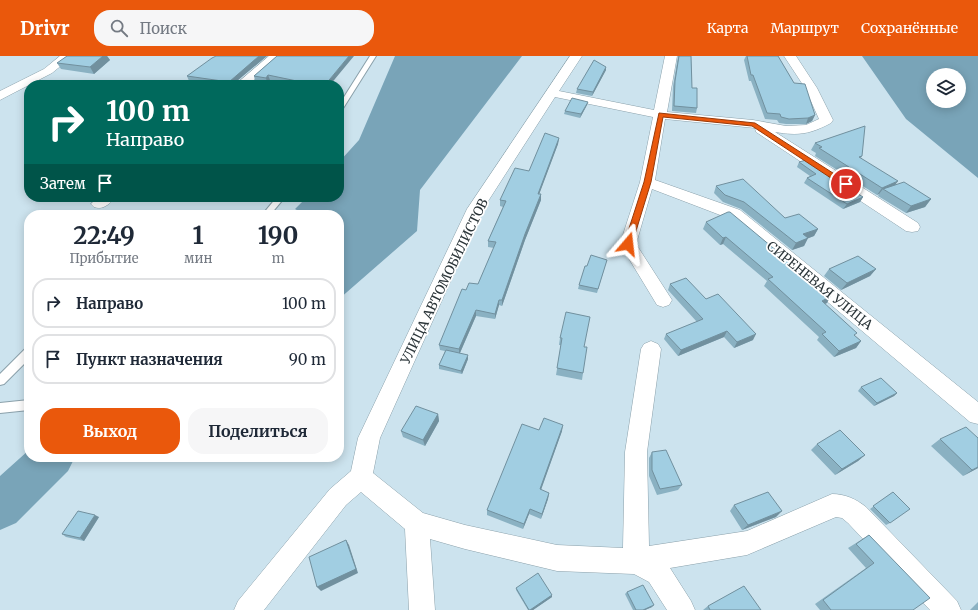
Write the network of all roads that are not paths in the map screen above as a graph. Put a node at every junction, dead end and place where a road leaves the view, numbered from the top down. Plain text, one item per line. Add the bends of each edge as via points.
1 (67, 56) edge
2 (276, 56) edge
3 (373, 56) edge
4 (576, 56) edge
5 (671, 56) edge
6 (790, 56) edge
7 (32, 80) edge
8 (247, 80) edge
9 (24, 84) edge
10 (552, 93) junction
11 (0, 96) edge
12 (344, 102) edge
13 (661, 115) junction
14 (753, 124) junction
15 (647, 182) junction
16 (277, 202) edge
17 (270, 210) edge
18 (912, 227) dead end
19 (663, 300) dead end
20 (651, 348) dead end
21 (24, 357) edge
22 (0, 381) edge
23 (24, 406) edge
24 (0, 408) edge
25 (978, 415) edge
26 (361, 477) junction
27 (417, 523) junction
28 (636, 561) junction
29 (247, 610) edge
30 (422, 610) edge
31 (682, 610) edge
32 (948, 610) edge

1 - 7 street via 48,72
2 - 8 street
3 - 12 lane
4 - 10 street, УЛИЦА АВТОМОБИЛИСТОВ
5 - 13 street
6 - 14 street via 811,88 826,120 809,128 786,130
9 - 11 street
10 - 13 street
10 - 26 street, УЛИЦА АВТОМОБИЛИСТОВ via 476,209 369,438
13 - 14 street
13 - 15 street
14 - 18 street
15 - 19 street via 628,244
15 - 25 street, СИРЕНЕВАЯ УЛИЦА via 734,214
16 - 17 lane
20 - 28 street via 636,452
21 - 22 lane
23 - 24 lane
26 - 27 street
26 - 29 street via 338,497
27 - 28 street via 465,538 557,558
27 - 30 street
28 - 31 street via 658,573
28 - 32 street via 747,543 832,506 842,505 850,509

